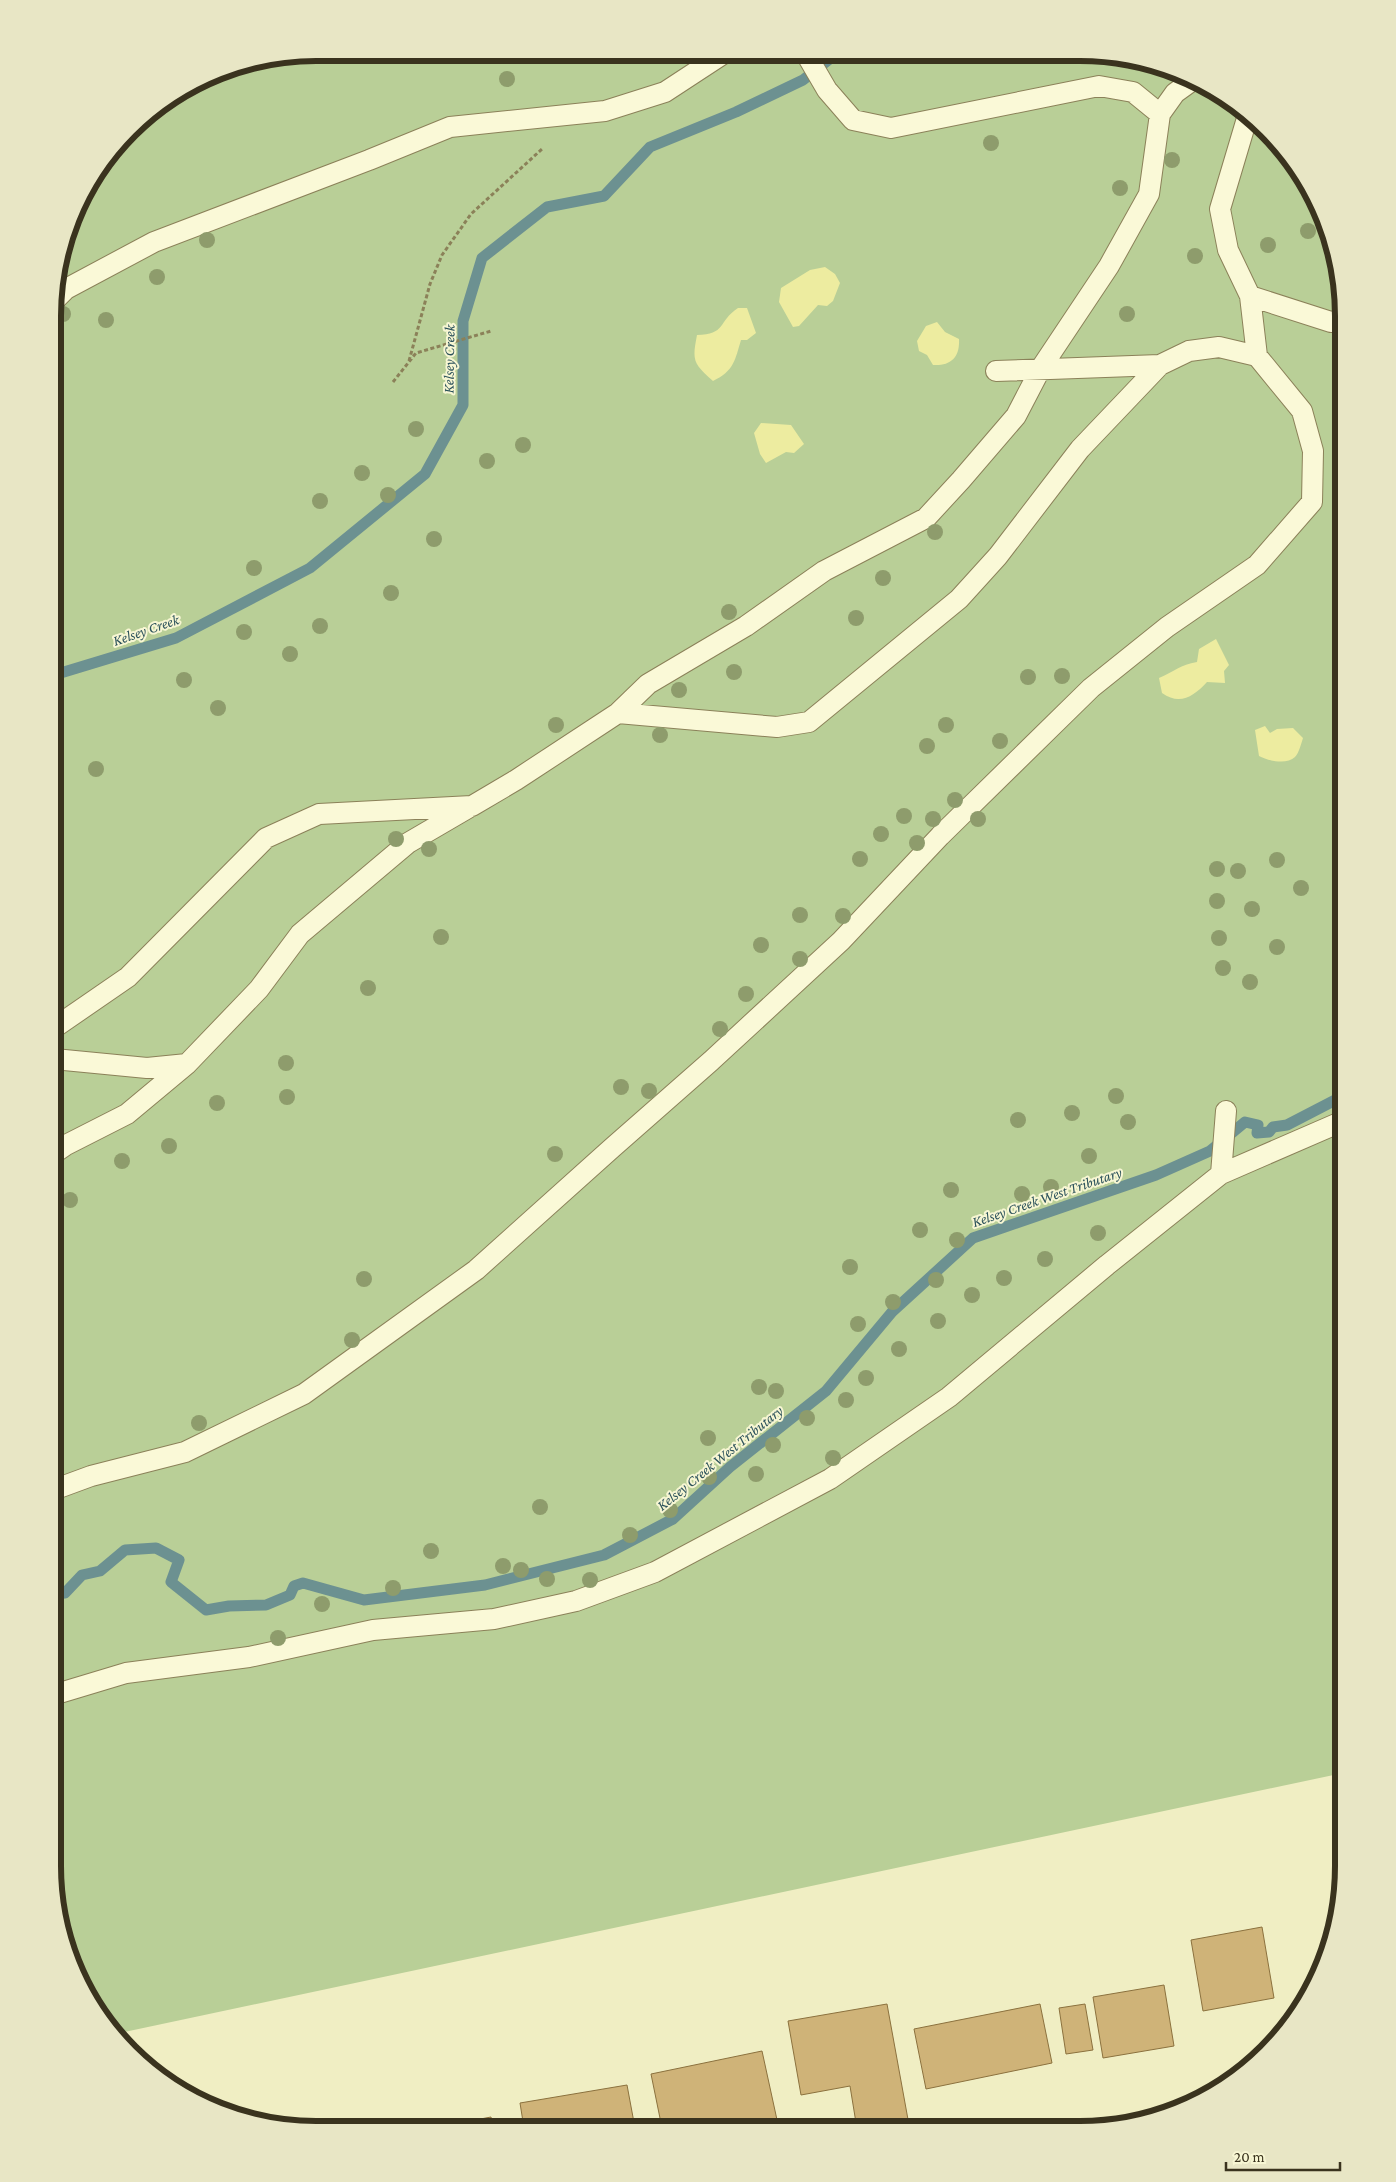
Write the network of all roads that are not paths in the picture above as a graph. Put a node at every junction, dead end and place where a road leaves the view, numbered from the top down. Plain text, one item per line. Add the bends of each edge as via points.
1 (712, 61) edge
2 (810, 61) edge
3 (1186, 85) edge
4 (1160, 114) junction
5 (1246, 122) edge
6 (62, 293) edge
7 (1250, 296) junction
8 (1335, 323) edge
9 (1257, 356) junction
10 (1160, 365) junction
11 (1042, 368) junction
12 (996, 371) dead end
13 (618, 713) junction
14 (472, 806) junction
15 (61, 1023) edge
16 (61, 1060) edge
17 (187, 1064) junction
18 (1226, 1111) dead end
19 (1335, 1124) edge
20 (61, 1149) edge
21 (1221, 1174) junction
22 (61, 1487) edge
23 (61, 1693) edge

1 - 6 lane via 665,92 604,111 450,127 154,242
2 - 4 lane via 827,90 853,120 891,128 1099,86 1133,92
3 - 4 lane via 1175,93
4 - 11 lane via 1149,194 1109,266
5 - 7 lane via 1220,209 1228,250
7 - 8 lane
7 - 9 lane
9 - 10 lane via 1219,347 1189,351
9 - 22 lane via 1302,410 1313,451 1312,502 1257,565 1167,626 1091,688 940,836 841,941 711,1062 476,1270 304,1394 185,1452
10 - 11 lane
10 - 13 lane via 1080,449 998,556 959,599 809,722 777,727
11 - 12 lane
11 - 13 lane via 1016,416 926,518 824,571 746,626 648,684
13 - 14 lane
14 - 15 lane via 319,814 266,838 128,977
14 - 17 lane via 408,844 300,934 259,990
16 - 17 lane via 146,1068
17 - 20 lane via 127,1114
18 - 21 lane
19 - 21 lane
21 - 23 lane via 1107,1264 949,1397 830,1479 655,1572 576,1601 494,1619 373,1630 249,1657 126,1673

